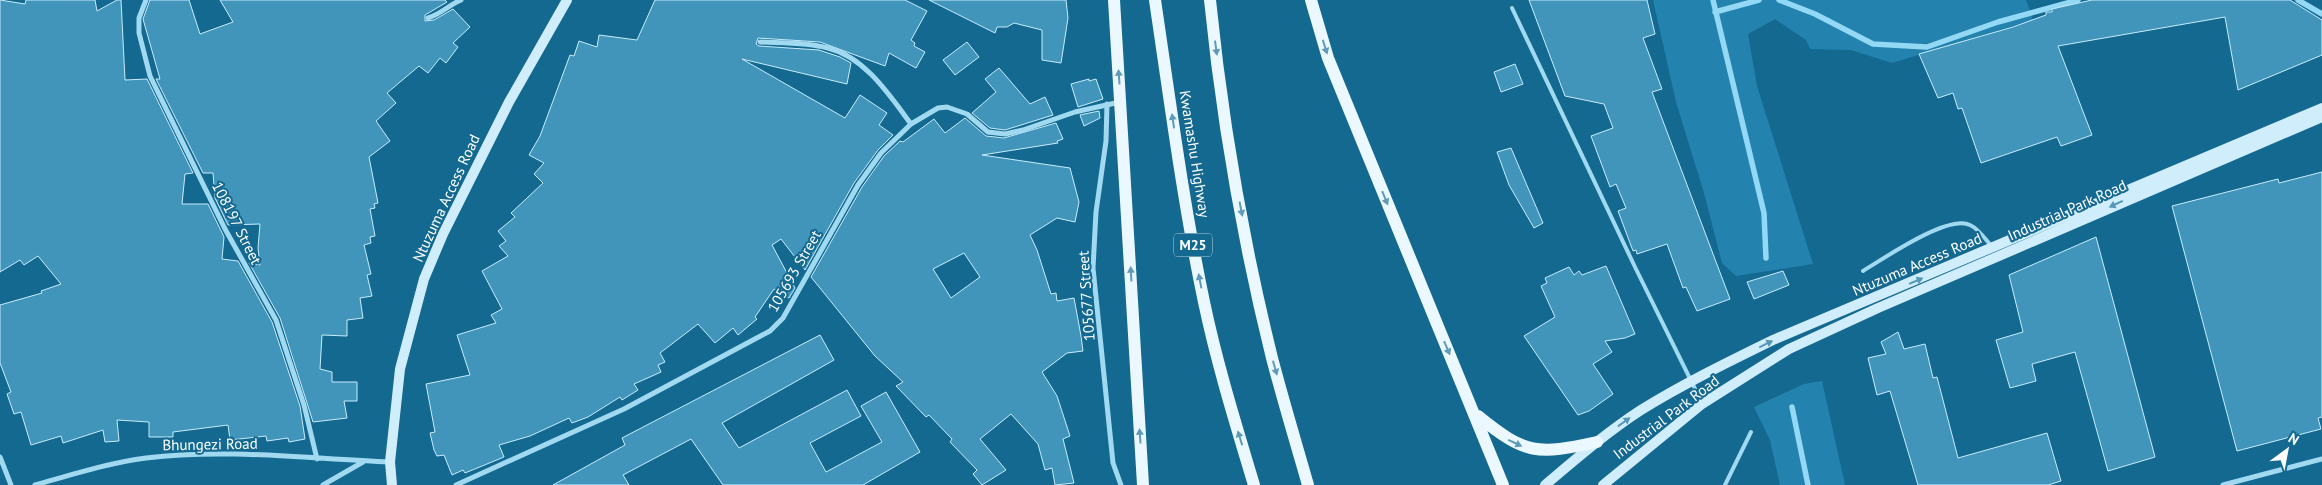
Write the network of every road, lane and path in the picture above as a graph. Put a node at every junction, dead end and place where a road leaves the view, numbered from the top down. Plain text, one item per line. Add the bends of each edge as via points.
1 (146, 0) edge
2 (461, 0) edge
3 (567, 0) edge
4 (1114, 0) edge
5 (1155, 0) edge
6 (1210, 0) edge
7 (1311, 0) edge
8 (1512, 8) dead end
9 (428, 18) dead end
10 (760, 42) dead end
11 (1120, 102) junction
12 (1107, 104) junction
13 (2322, 108) edge
14 (2322, 117) edge
15 (912, 124) junction
16 (1993, 248) junction
17 (2002, 255) junction
18 (1863, 271) dead end
19 (1691, 381) junction
20 (1702, 404) junction
21 (1476, 415) junction
22 (1751, 432) dead end
23 (1598, 442) junction
24 (0, 457) edge
25 (317, 459) junction
26 (2322, 459) edge
27 (364, 461) junction
28 (390, 462) junction
29 (11, 485) edge
30 (34, 485) edge
31 (323, 485) edge
32 (392, 485) edge
33 (456, 485) edge
34 (1121, 485) edge
35 (1143, 485) edge
36 (1254, 485) edge
37 (1308, 485) edge
38 (1503, 485) edge
39 (1544, 485) edge
40 (1604, 485) edge
41 (1725, 485) edge
42 (2223, 485) edge

1 - 25 street, 108197 Street via 139,18 138,33 150,76 225,229 276,320 304,406
2 - 9 street
3 - 28 street, Ntuzuma Access Road via 509,102 424,279 400,369
11 -> 4 main road
36 -> 5 main road, Kwamashu Highway / M25 via 1205,304 1183,192
6 -> 37 main road via 1228,137 1247,241 1272,357
7 -> 21 main road via 1328,58
8 - 19 lane
10 - 15 street via 820,46 843,53 868,72
11 - 12 street, 105693 Street
35 -> 11 main road
12 - 15 street, 105693 Street via 1005,134 988,132 967,114 947,107 938,108
12 - 34 street, 105677 Street via 1093,268 1113,463
13 - 16 street, Ntuzuma Access Road
14 -> 17 street, Industrial Park Road
15 - 33 street, 105693 Street via 881,153 858,185 783,318 770,331 624,409
16 - 17 lane
16 - 18 lane via 1969,224 1958,224 1917,237
19 -> 16 street, Ntuzuma Access Road via 1773,340
17 - 20 street, Industrial Park Road via 1789,349
19 - 20 lane
23 -> 19 street, Ntuzuma Access Road via 1640,411
20 - 40 street, Industrial Park Road
21 -> 23 main road via 1518,445 1537,450
21 - 38 main road
22 - 41 lane
23 - 39 street, Ntuzuma Access Road
24 - 29 street
25 - 27 street, Bhungezi Road
25 - 30 street, Bhungezi Road via 225,454 146,458
26 - 42 street
27 - 28 street, Bhungezi Road
27 - 31 street
28 - 32 street, Ntuzuma Access Road

